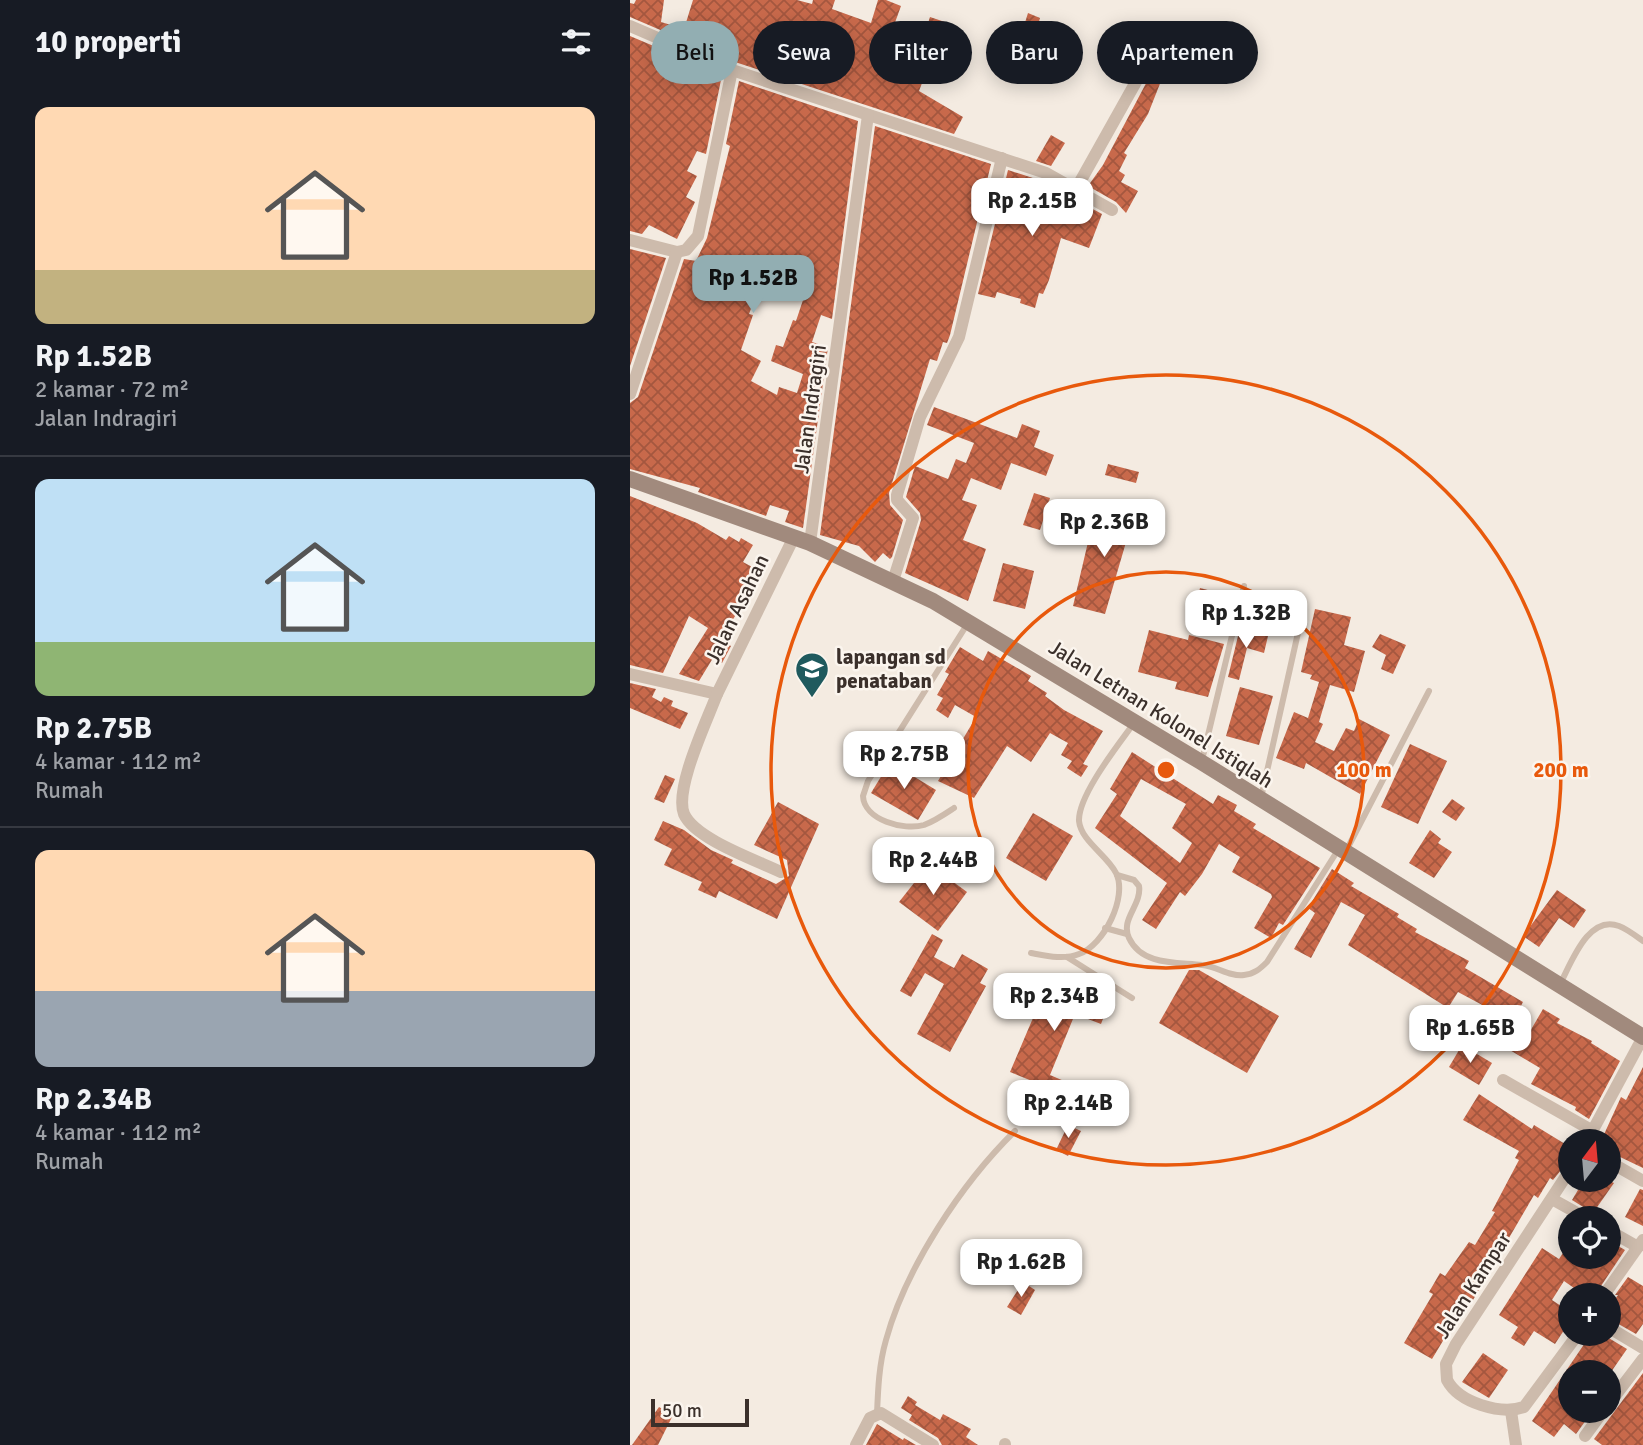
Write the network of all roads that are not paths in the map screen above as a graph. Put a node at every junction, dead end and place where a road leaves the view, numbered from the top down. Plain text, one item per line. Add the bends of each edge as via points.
1 (630, 26) edge
2 (651, 36) edge
3 (739, 72) edge
4 (729, 84) edge
5 (1135, 84) edge
6 (868, 115) junction
7 (1002, 158) junction
8 (1076, 189) junction
9 (1112, 210) dead end
10 (630, 240) edge
11 (681, 251) junction
12 (630, 394) edge
13 (630, 479) edge
14 (802, 540) junction
15 (893, 581) junction
16 (1244, 586) dead end
17 (1304, 606) dead end
18 (969, 621) junction
19 (630, 674) edge
20 (1429, 691) dead end
21 (717, 694) junction
22 (1135, 722) junction
23 (1201, 762) junction
24 (1260, 800) junction
25 (954, 808) dead end
26 (1342, 850) junction
27 (781, 872) dead end
28 (1117, 874) junction
29 (1105, 928) junction
30 (1128, 934) junction
31 (1643, 941) edge
32 (1031, 953) dead end
33 (1067, 957) junction
34 (1559, 986) junction
35 (1132, 998) dead end
36 (1643, 1037) edge
37 (1503, 1080) dead end
38 (1579, 1129) edge
39 (1594, 1129) edge
40 (1014, 1130) dead end
41 (1621, 1168) edge
42 (1643, 1181) edge
43 (1558, 1189) edge
44 (1552, 1199) junction
45 (1565, 1206) edge
46 (1621, 1235) edge
47 (1641, 1243) edge
48 (1613, 1283) edge
49 (1621, 1335) edge
50 (1569, 1346) edge
51 (1643, 1348) edge
52 (1643, 1359) edge
53 (1621, 1388) edge
54 (1511, 1411) junction
55 (877, 1414) junction
56 (1594, 1423) edge
57 (1585, 1436) dead end
58 (1516, 1438) edge
59 (856, 1445) edge
60 (933, 1445) edge

1 - 2 street
3 - 6 street
4 - 11 street via 698,236
5 - 8 street
6 - 7 street
6 - 14 street, Jalan Indragiri
7 - 8 street
7 - 15 street via 959,337 920,417 897,495 913,518
8 - 9 street
10 - 11 street
11 - 12 street
13 - 14 street, Jalan Letnan Kolonel Istiqlah
14 - 15 street, Jalan Letnan Kolonel Istiqlah
14 - 21 street, Jalan Asahan
15 - 18 street, Jalan Letnan Kolonel Istiqlah
16 - 23 lane
17 - 24 lane
18 - 22 street, Jalan Letnan Kolonel Istiqlah
18 - 25 lane via 863,796 869,810 907,827 927,824
19 - 21 street, Jalan Asahan
20 - 26 lane
21 - 27 street via 685,781 684,815 717,842
22 - 23 street, Jalan Letnan Kolonel Istiqlah
22 - 28 lane via 1080,812 1085,835
23 - 24 street, Jalan Letnan Kolonel Istiqlah
24 - 26 street, Jalan Letnan Kolonel Istiqlah
26 - 30 lane via 1273,954 1254,973 1236,975 1201,965 1168,964 1139,949
26 - 34 street, Jalan Letnan Kolonel Istiqlah
28 - 29 lane via 1117,903
28 - 30 lane via 1134,880 1140,891 1127,922
29 - 30 lane
29 - 33 lane via 1089,949
31 - 34 lane via 1620,926 1600,926 1588,934
32 - 33 lane
33 - 35 lane
34 - 36 street, Jalan Letnan Kolonel Istiqlah
36 - 39 street
37 - 38 street
40 - 55 lane via 970,1182 899,1304 883,1353
41 - 42 street
43 - 44 street, Jalan Kampar
44 - 45 street
44 - 54 street, Jalan Kampar via 1447,1364 1447,1380 1455,1392
46 - 47 street
47 - 48 street
49 - 51 street
50 - 54 street via 1530,1403
52 - 53 street
54 - 58 street
55 - 59 street via 870,1418
55 - 60 street
56 - 57 street

